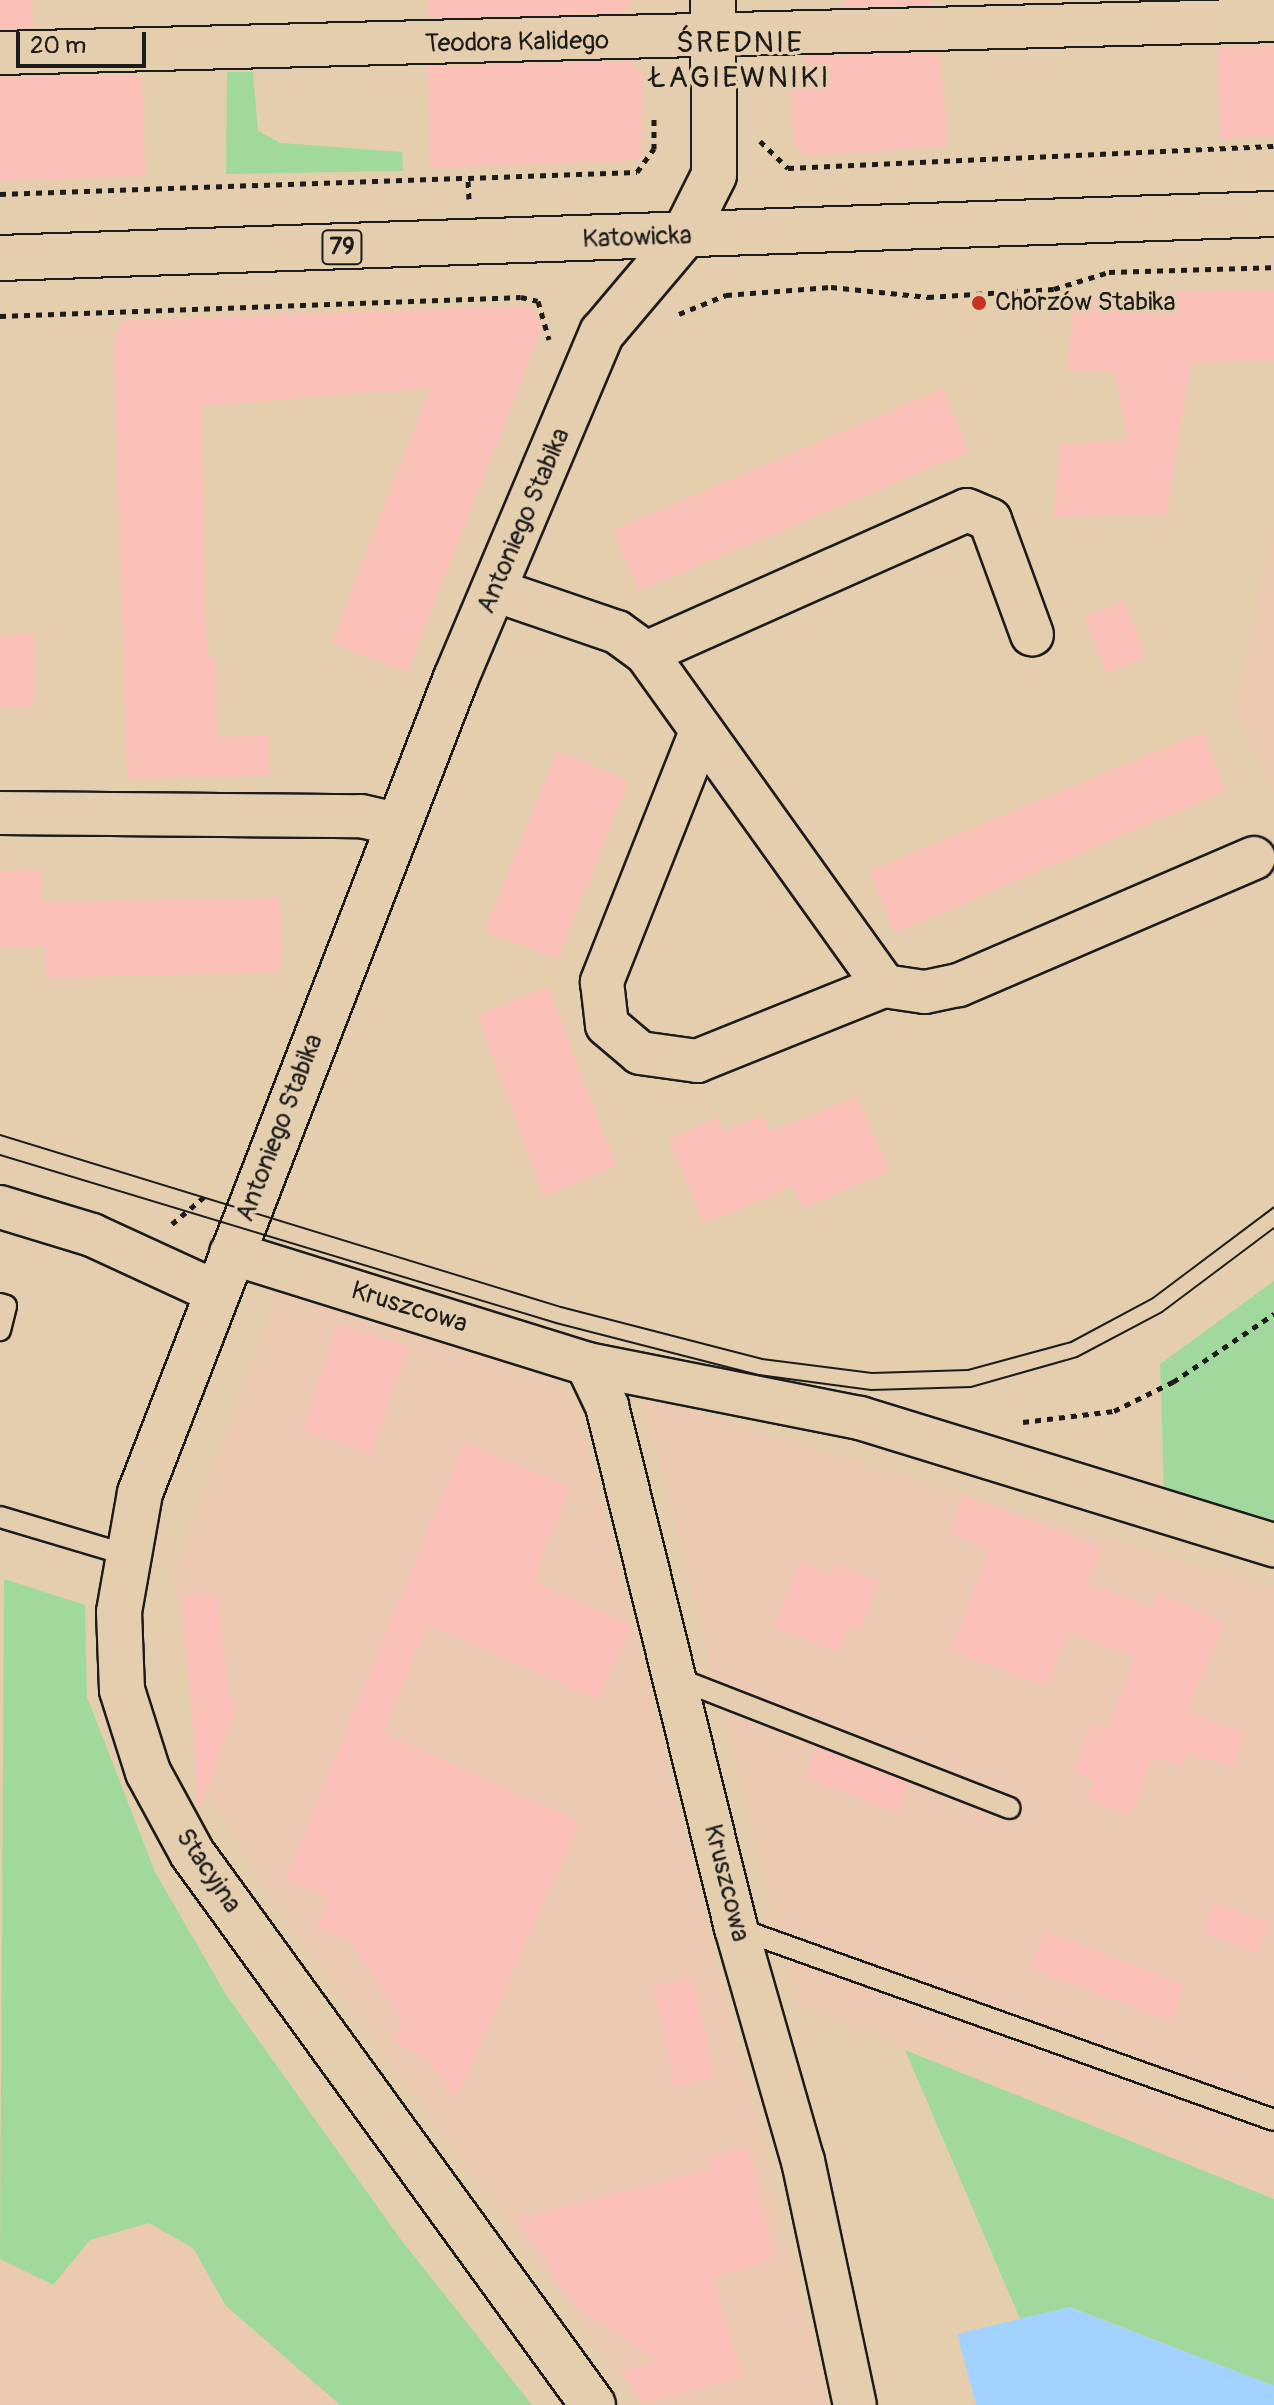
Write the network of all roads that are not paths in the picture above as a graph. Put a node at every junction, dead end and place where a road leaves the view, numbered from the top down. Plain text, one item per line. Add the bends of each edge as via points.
1 (1230, 10) edge
2 (713, 19) edge
3 (1274, 20) edge
4 (0, 53) edge
5 (1274, 214) edge
6 (683, 237) junction
7 (0, 258) edge
8 (497, 591) junction
9 (1032, 635) dead end
10 (646, 653) junction
11 (700, 734) junction
12 (0, 813) edge
13 (399, 825) junction
14 (1254, 858) dead end
15 (884, 986) junction
16 (0, 1207) edge
17 (224, 1272) junction
18 (0, 1304) edge
19 (0, 1330) edge
20 (587, 1364) junction
21 (0, 1517) edge
22 (1274, 1545) edge
23 (124, 1554) junction
24 (676, 1678) junction
25 (1010, 1808) dead end
26 (736, 1928) junction
27 (1274, 2120) edge
28 (593, 2405) edge
29 (855, 2405) edge

1 - 2 street, Teodora Kalidego
1 - 3 street, Teodora Kalidego
2 - 4 street, Teodora Kalidego
2 - 6 street, Antoniego Stabika via 714,175
5 - 6 street, Katowicka / 79
6 - 7 street, Katowicka / 79
6 - 8 street, Antoniego Stabika via 602,333
8 - 10 street via 617,632
8 - 13 street, Antoniego Stabika
9 - 10 street via 990,520 967,510
10 - 11 street
11 - 15 street
11 - 15 street via 602,982 607,1025 640,1053 697,1061
12 - 13 street via 361,816
13 - 17 street, Antoniego Stabika
14 - 15 street via 959,985 925,992
16 - 17 street, Kruszcowa
17 - 20 street, Kruszcowa
17 - 23 street, Stacyjna
18 - 19 lane via 6,1306
20 - 22 street, Kruszcowa via 860,1418
20 - 24 street, Kruszcowa via 607,1406
21 - 23 lane
23 - 28 street, Stacyjna via 122,1690 148,1772 185,1839
24 - 25 lane
24 - 26 street, Kruszcowa
26 - 27 lane
26 - 29 street, Kruszcowa via 803,2161

